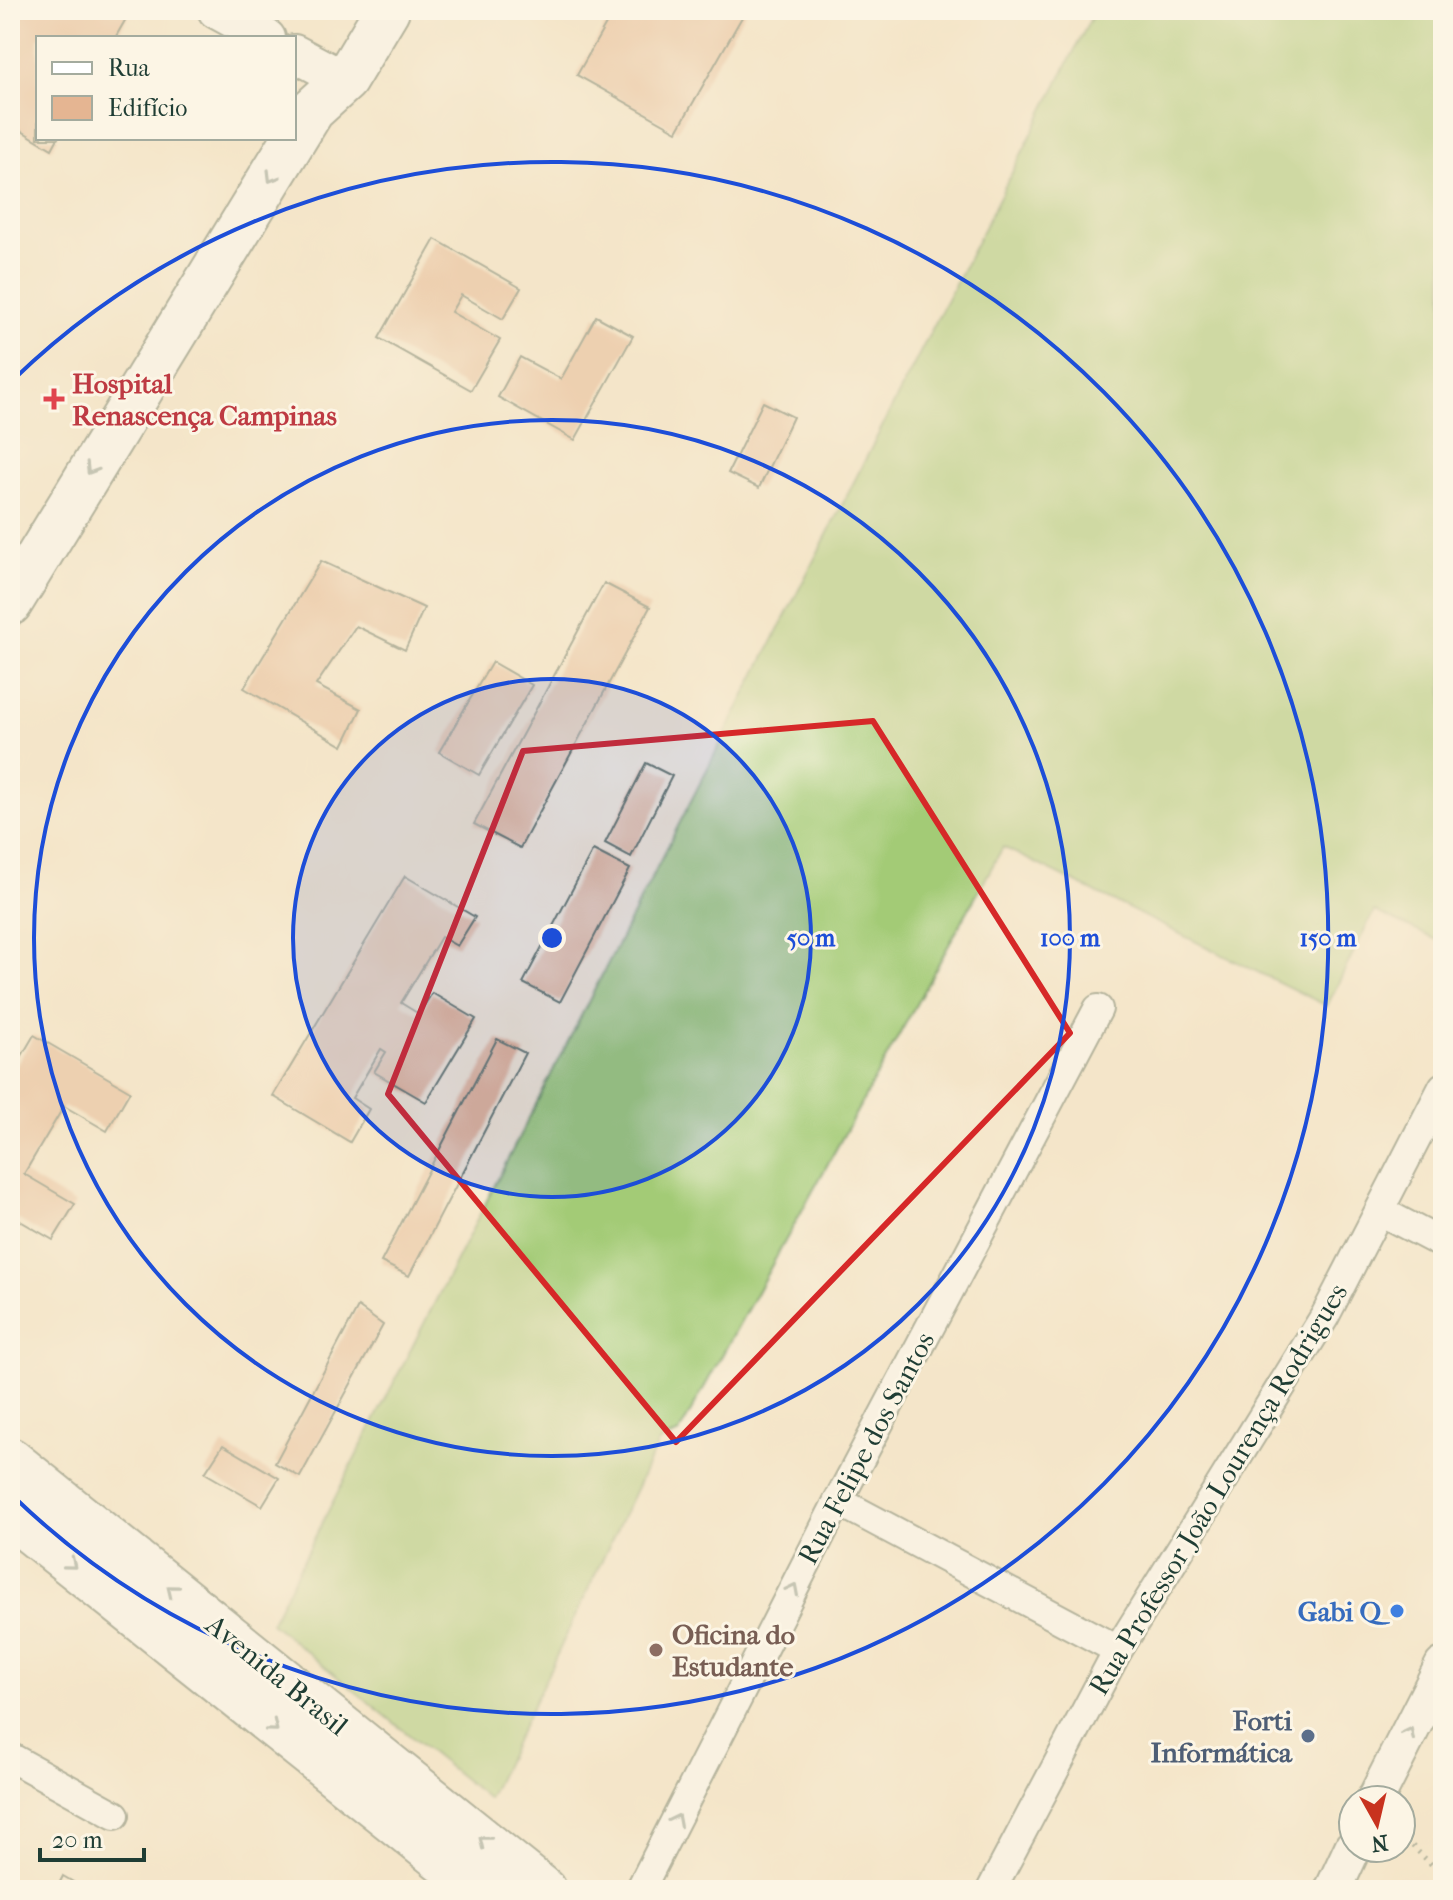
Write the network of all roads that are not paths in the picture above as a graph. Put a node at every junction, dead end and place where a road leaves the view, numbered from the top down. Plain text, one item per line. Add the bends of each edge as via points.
1 (216, 10) edge
2 (352, 10) edge
3 (387, 10) edge
4 (263, 36) edge
5 (321, 67) edge
6 (296, 136) edge
7 (294, 140) edge
8 (10, 603) edge
9 (1098, 1009) dead end
10 (1443, 1087) edge
11 (1380, 1211) junction
12 (1443, 1244) edge
13 (10, 1460) edge
14 (838, 1501) junction
15 (10, 1515) edge
16 (1118, 1650) junction
17 (1443, 1666) edge
18 (10, 1757) edge
19 (1383, 1784) edge
20 (115, 1815) dead end
21 (1345, 1864) edge
22 (480, 1890) edge
23 (544, 1890) edge
24 (640, 1890) edge
25 (991, 1890) edge
26 (1333, 1890) edge

1 - 4 street
2 - 5 main road
3 - 5 main road
5 -> 6 main road via 312,110
7 -> 8 main road
9 - 14 street, Rua Felipe dos Santos
10 - 11 street, Rua Professor João Lourença Rodrigues
11 - 12 street
11 - 16 street, Rua Professor João Lourença Rodrigues via 1325,1316
23 -> 13 main road, Avenida Brasil
14 - 16 street
24 -> 14 street, Rua Felipe dos Santos
15 -> 22 main road, Avenida Brasil
16 - 25 street, Rua Professor João Lourença Rodrigues
19 -> 17 street
18 - 20 street
21 - 26 street

